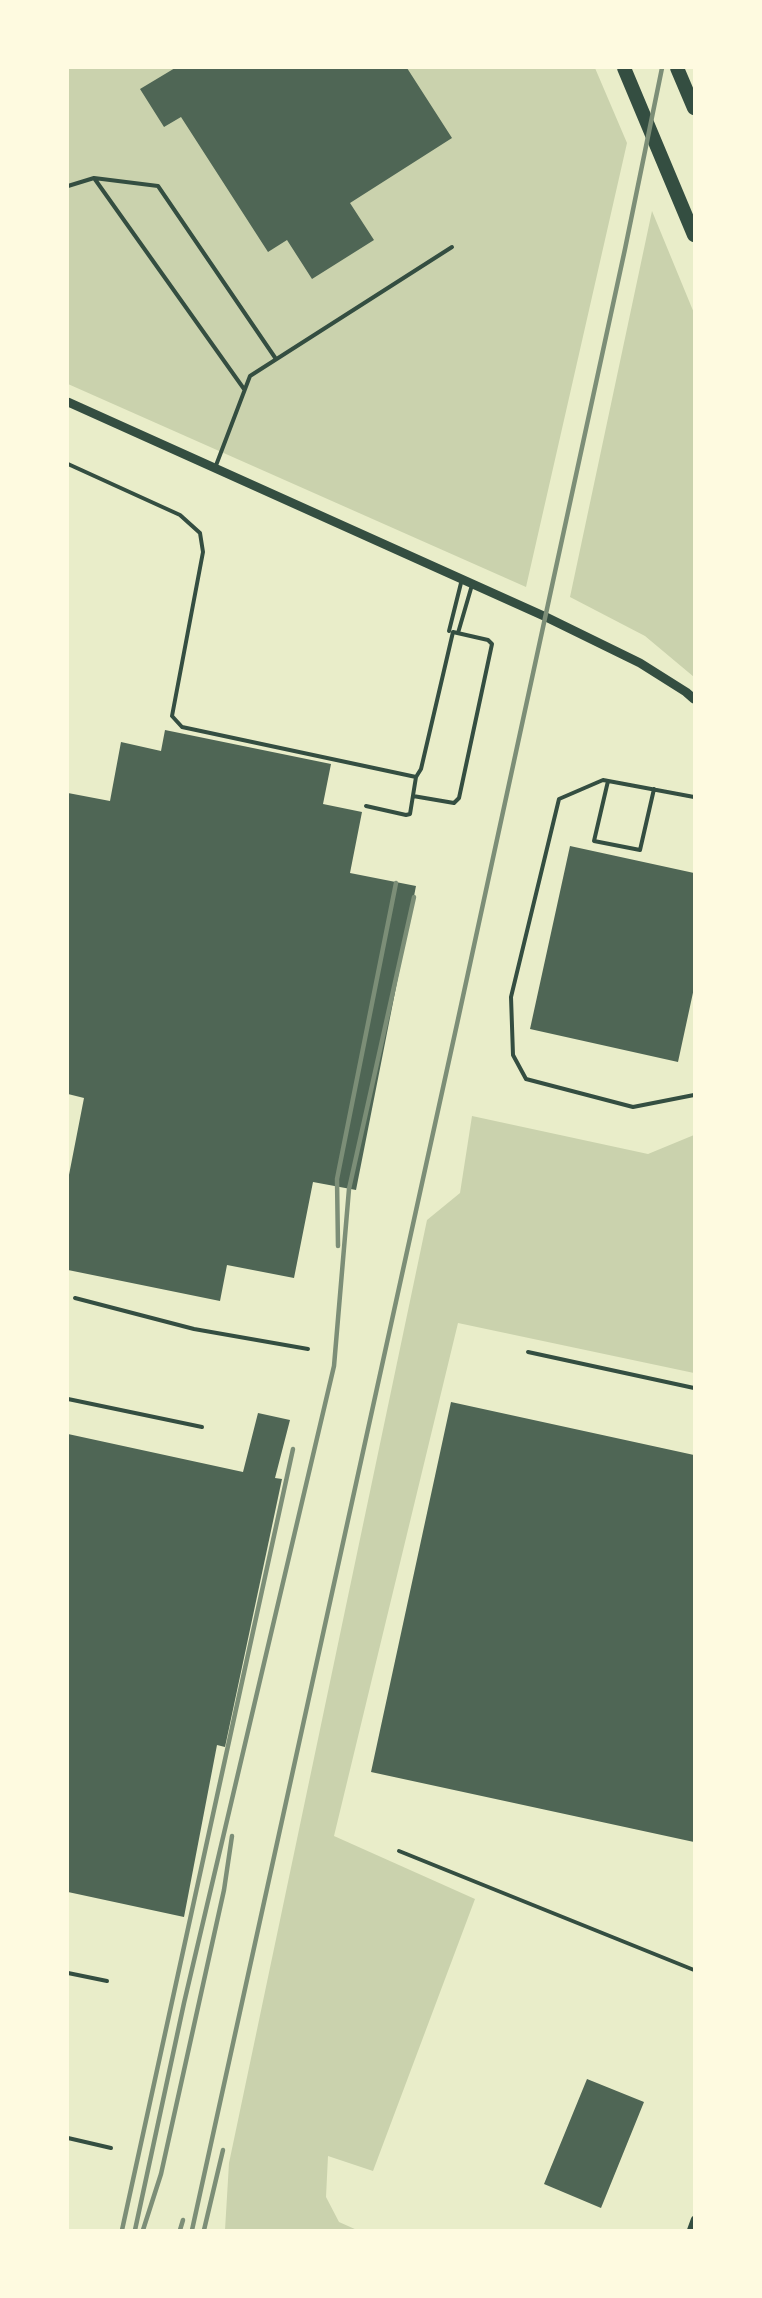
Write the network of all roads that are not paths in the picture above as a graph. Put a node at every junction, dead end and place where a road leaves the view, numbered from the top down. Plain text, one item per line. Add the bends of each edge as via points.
1 (624, 68) edge
2 (677, 68) edge
3 (694, 108) edge
4 (94, 178) junction
5 (68, 186) edge
6 (694, 236) edge
7 (452, 247) dead end
8 (276, 359) junction
9 (245, 390) junction
10 (68, 402) edge
11 (68, 464) edge
12 (215, 468) junction
13 (462, 579) junction
14 (472, 584) junction
15 (454, 632) junction
16 (694, 699) edge
17 (416, 777) junction
18 (608, 781) junction
19 (654, 789) junction
20 (413, 796) junction
21 (694, 797) edge
22 (366, 806) dead end
23 (694, 1095) edge
24 (75, 1298) dead end
25 (308, 1349) dead end
26 (528, 1352) dead end
27 (694, 1388) edge
28 (68, 1399) edge
29 (202, 1427) dead end
30 (399, 1851) dead end
31 (694, 1970) edge
32 (68, 1973) edge
33 (107, 1981) dead end
34 (68, 2138) edge
35 (111, 2148) dead end
36 (694, 2219) edge
37 (690, 2230) edge

1 - 6 highway
2 - 3 highway
4 - 5 lane
4 - 8 lane via 158,186
4 - 9 lane
7 - 8 lane
8 - 9 lane via 250,376
9 - 12 lane
10 - 12 street
11 - 17 lane via 180,515 200,533 203,552 172,716 182,727
12 - 13 street
13 - 14 street
13 - 15 lane
14 - 15 lane
14 - 16 street via 640,663
15 - 17 lane
15 - 20 lane via 492,644 459,798 454,803
17 - 20 lane
18 - 19 lane
18 - 19 lane via 594,841 640,850
18 - 23 lane via 559,799 511,997 513,1055 526,1078 633,1107
19 - 21 lane
20 - 22 lane via 410,814 406,815
24 - 25 lane via 194,1329
26 - 27 lane
28 - 29 lane
30 - 31 lane
32 - 33 lane
34 - 35 lane
36 - 37 street

